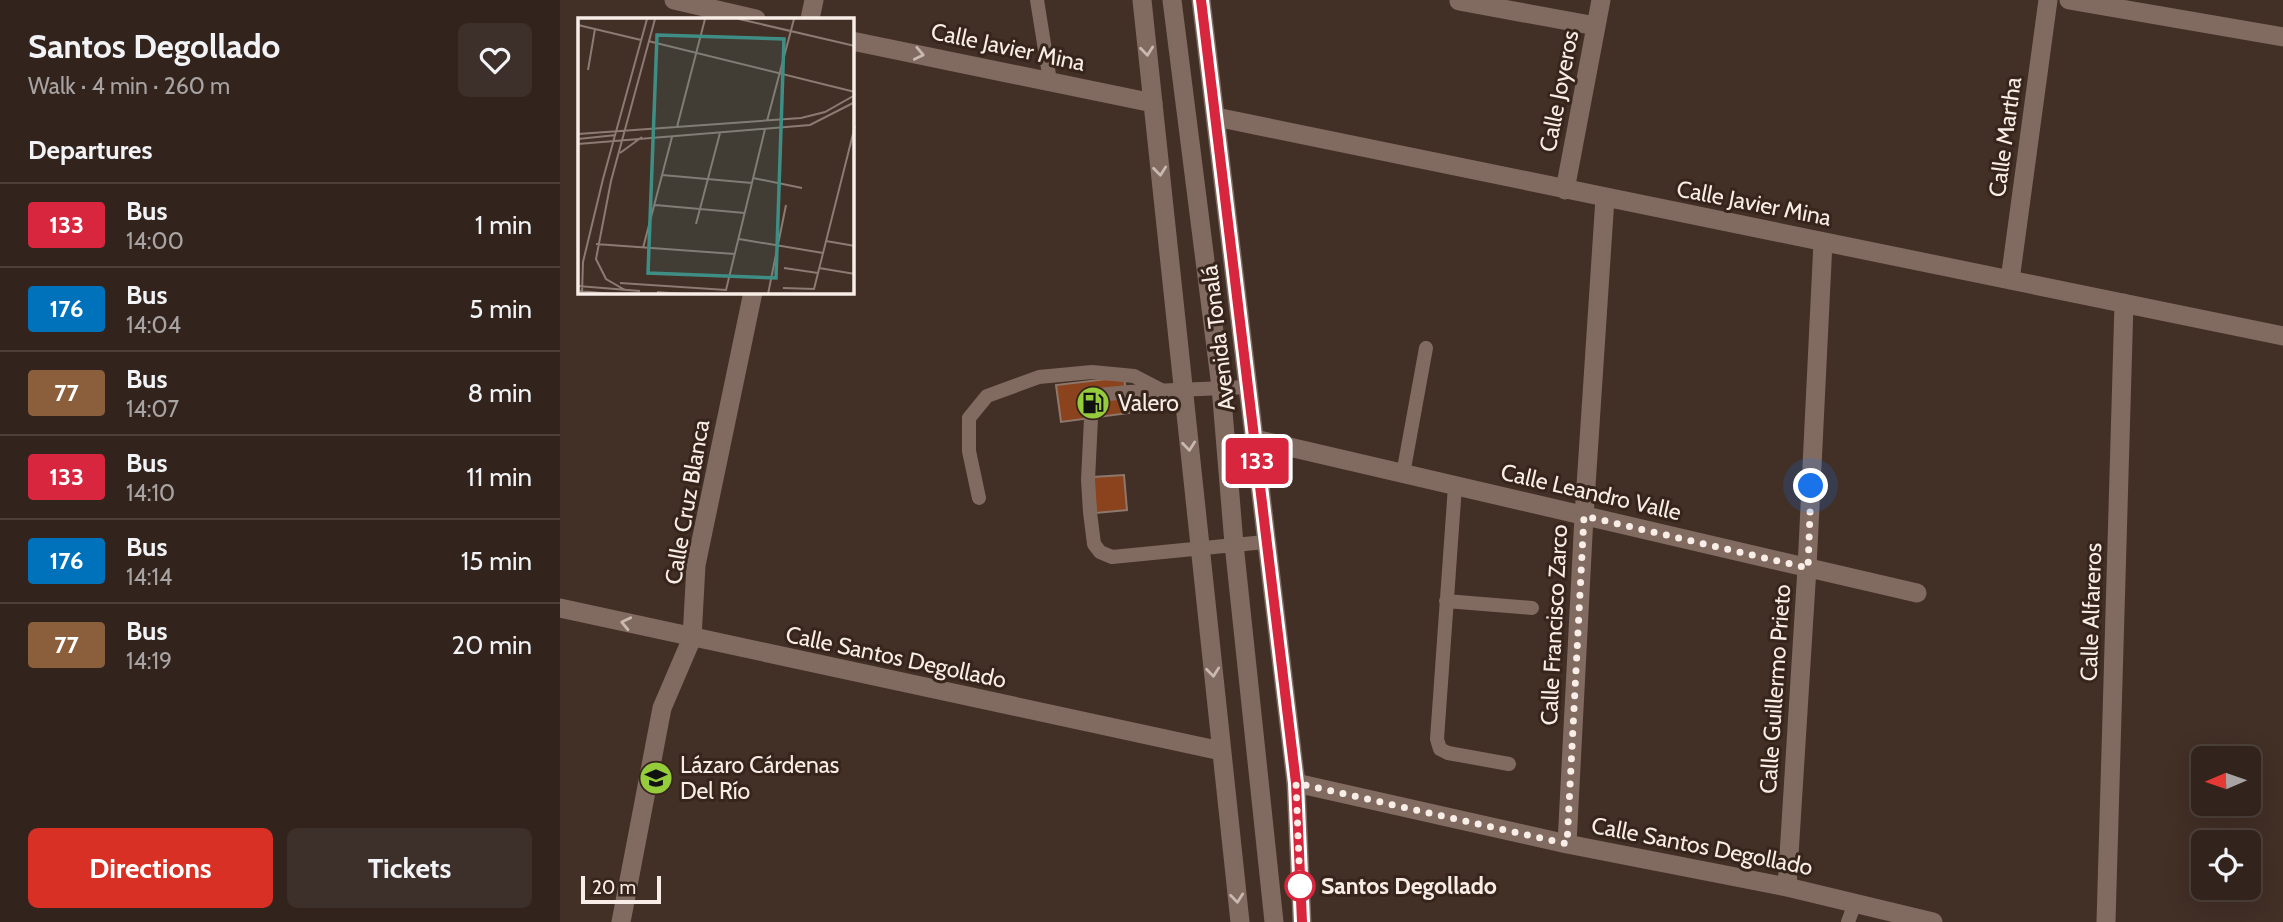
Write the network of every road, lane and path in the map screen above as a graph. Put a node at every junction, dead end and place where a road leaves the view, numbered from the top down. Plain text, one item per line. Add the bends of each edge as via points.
1 (674, 0) edge
2 (814, 0) edge
3 (1037, 0) edge
4 (1142, 0) edge
5 (1172, 0) edge
6 (1201, 0) edge
7 (1601, 0) edge
8 (2048, 0) edge
9 (2069, 0) edge
10 (1460, 1) edge
11 (751, 18) edge
12 (810, 18) edge
13 (1596, 26) junction
14 (2283, 37) edge
15 (854, 41) edge
16 (1050, 81) junction
17 (1153, 103) junction
18 (1216, 117) junction
19 (1565, 190) junction
20 (1605, 198) junction
21 (1823, 242) junction
22 (2010, 280) junction
23 (753, 294) edge
24 (2124, 303) junction
25 (2283, 336) edge
26 (1426, 348) dead end
27 (1221, 387) junction
28 (1248, 387) junction
29 (1174, 391) junction
30 (1255, 439) junction
31 (1403, 474) junction
32 (1455, 486) junction
33 (979, 498) dead end
34 (1584, 516) junction
35 (1265, 542) junction
36 (1234, 544) junction
37 (1200, 547) junction
38 (1808, 568) junction
39 (1917, 593) dead end
40 (1446, 601) junction
41 (560, 608) edge
42 (1532, 608) dead end
43 (692, 638) junction
44 (1222, 751) junction
45 (1509, 764) dead end
46 (1296, 783) junction
47 (1567, 844) junction
48 (1787, 887) junction
49 (1852, 913) edge
50 (621, 922) edge
51 (1240, 922) edge
52 (1274, 922) edge
53 (1302, 922) edge
54 (1933, 922) edge
55 (2106, 922) edge

1 - 11 street
2 - 12 street
3 - 16 lane
4 -> 17 street, Avenida Tonalá
5 - 27 street
6 - 18 street, Avenida Tonalá
7 - 13 street, Calle Joyeros
8 - 22 street, Calle Martha
9 - 14 street
10 - 13 street
13 - 19 street, Calle Joyeros
15 -> 16 street, Calle Javier Mina
16 - 17 street, Calle Javier Mina
17 -> 29 street, Avenida Tonalá
18 - 19 street, Calle Javier Mina
18 - 28 street, Avenida Tonalá
19 - 20 street, Calle Javier Mina
20 - 21 street, Calle Javier Mina
20 - 34 street, Calle Francisco Zarco
21 - 22 street, Calle Javier Mina
21 - 38 street, Calle Guillermo Prieto
22 - 24 street, Calle Javier Mina
23 - 43 street, Calle Cruz Blanca via 696,565
24 - 25 street, Calle Javier Mina
24 - 55 street, Calle Alfareros
26 - 31 lane
27 - 28 lane
27 - 29 lane
27 - 36 street
28 - 30 street, Avenida Tonalá
29 - 33 lane via 1134,376 1092,372 1039,377 987,396 970,418 969,451
29 -> 37 street, Avenida Tonalá
29 - 37 lane via 1093,398 1088,480 1094,544 1112,556
30 - 31 street, Calle Leandro Valle
30 - 35 street, Avenida Tonalá
31 - 32 street, Calle Leandro Valle
32 - 34 street, Calle Leandro Valle
32 - 40 lane
34 - 38 street, Calle Leandro Valle
34 - 47 street, Calle Francisco Zarco
35 - 36 lane
35 - 46 street, Avenida Tonalá
36 - 37 lane
36 - 52 street
37 -> 44 street, Avenida Tonalá
38 - 39 street, Calle Leandro Valle
38 - 48 street, Calle Guillermo Prieto
40 - 42 lane
40 - 45 lane via 1440,749
43 -> 41 street, Calle Santos Degollado
43 - 44 street, Calle Santos Degollado
43 - 50 street, Calle Cruz Blanca via 662,708
44 -> 51 street, Avenida Tonalá
46 - 47 street, Calle Santos Degollado
46 - 53 street, Avenida Tonalá
47 - 48 street, Calle Santos Degollado
48 - 49 street, Calle Santos Degollado
49 - 54 street, Calle Santos Degollado

